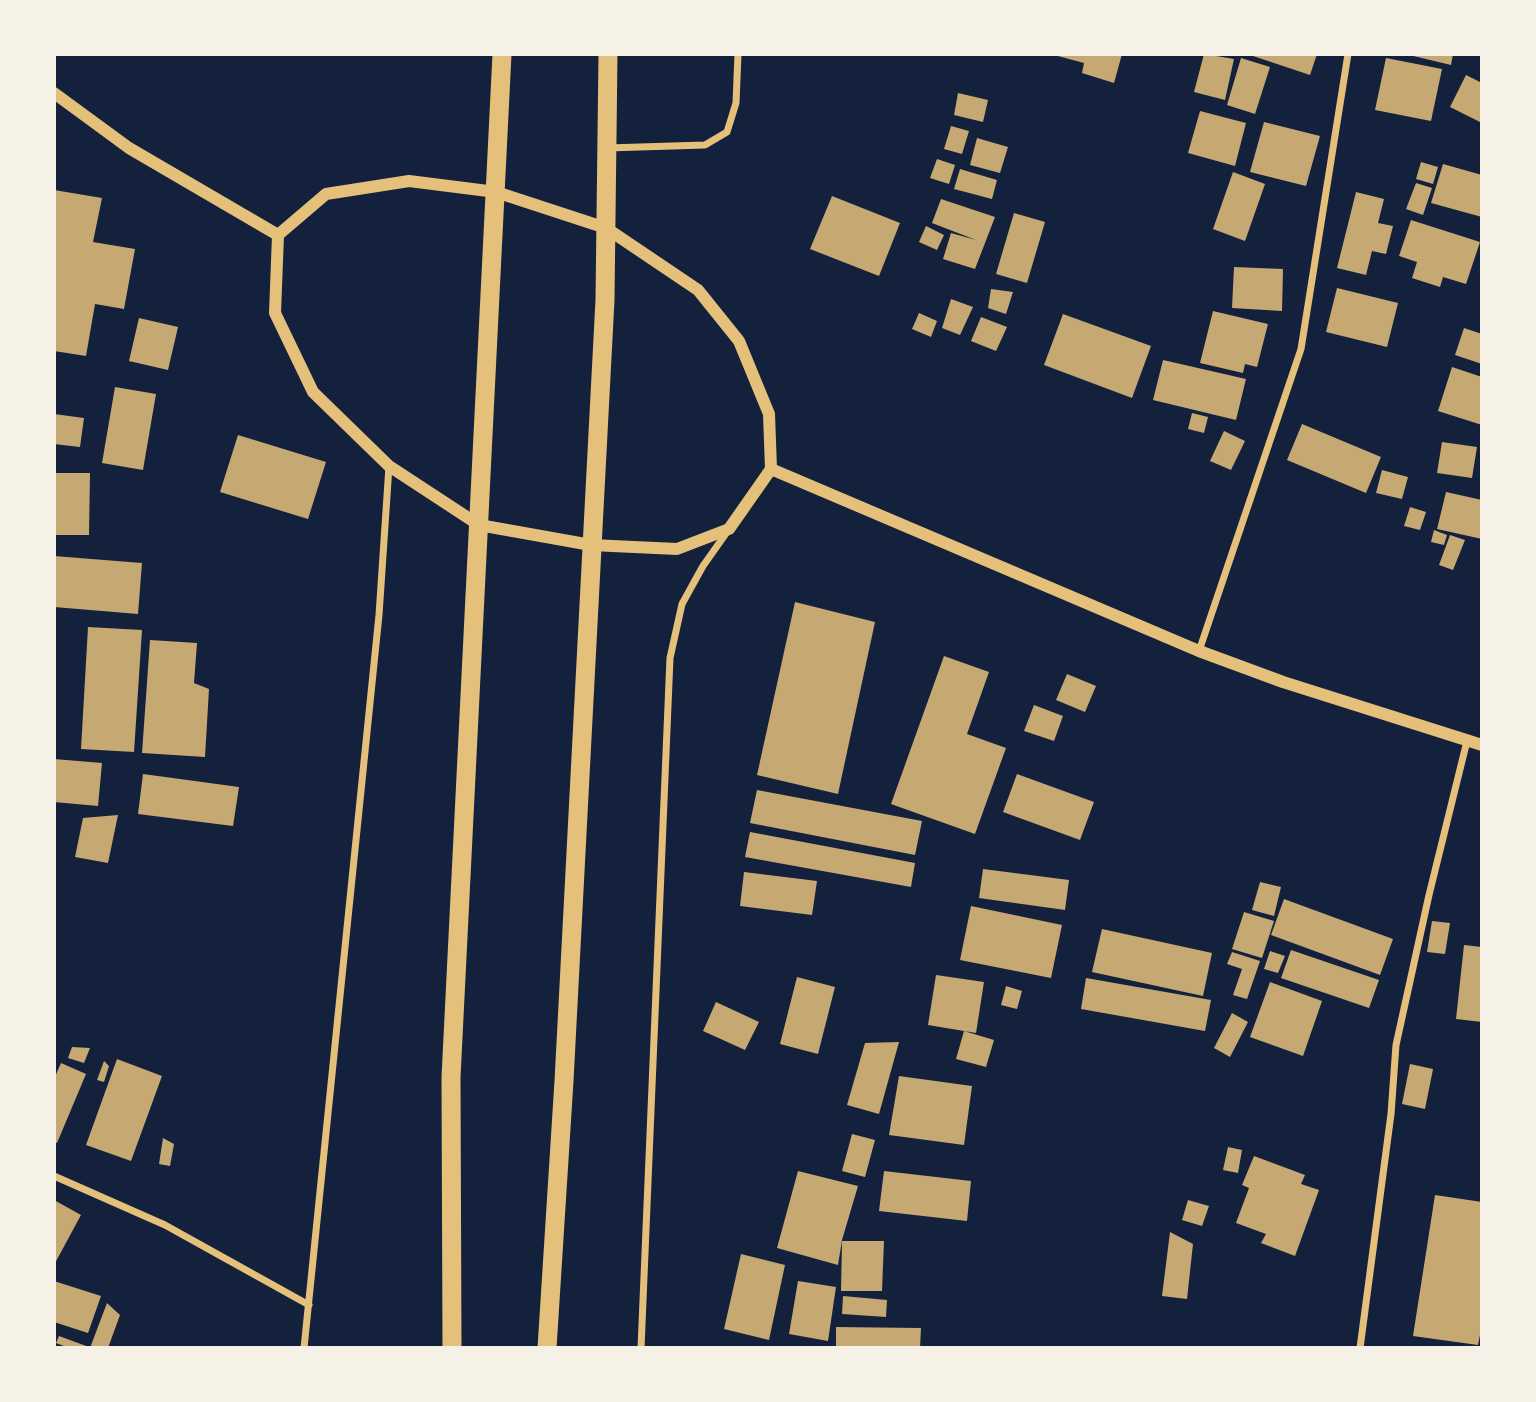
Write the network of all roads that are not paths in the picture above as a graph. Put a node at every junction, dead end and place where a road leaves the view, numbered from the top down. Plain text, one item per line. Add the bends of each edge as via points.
1 (502, 54) edge
2 (608, 54) edge
3 (738, 54) edge
4 (1348, 54) edge
5 (54, 93) edge
6 (606, 148) junction
7 (496, 191) junction
8 (606, 228) junction
9 (278, 235) junction
10 (389, 467) junction
11 (771, 469) junction
12 (479, 525) junction
13 (730, 529) junction
14 (591, 545) junction
15 (1199, 651) junction
16 (1467, 741) junction
17 (1482, 745) edge
18 (54, 1176) edge
19 (309, 1305) junction
20 (304, 1348) edge
21 (452, 1348) edge
22 (547, 1348) edge
23 (641, 1348) edge
24 (1360, 1348) edge

1 - 7 highway
2 - 6 highway
3 - 6 street via 736,103 727,132 705,145
4 - 15 street via 1301,349
5 - 9 street via 129,148
6 - 8 highway
7 - 8 street
7 - 9 street via 409,181 326,194
7 - 12 highway
8 - 11 street via 698,290 739,341 769,414
8 - 14 highway
9 - 10 street via 275,313 313,393
10 - 12 street
10 - 19 street via 379,615
11 - 13 street
11 - 15 street
12 - 14 street
12 - 21 highway via 451,1077
13 - 14 street via 677,549
13 - 23 street via 682,604 670,657
14 - 22 highway
15 - 16 street
16 - 17 street
16 - 24 street via 1396,1045
18 - 19 street via 166,1225
19 - 20 street

